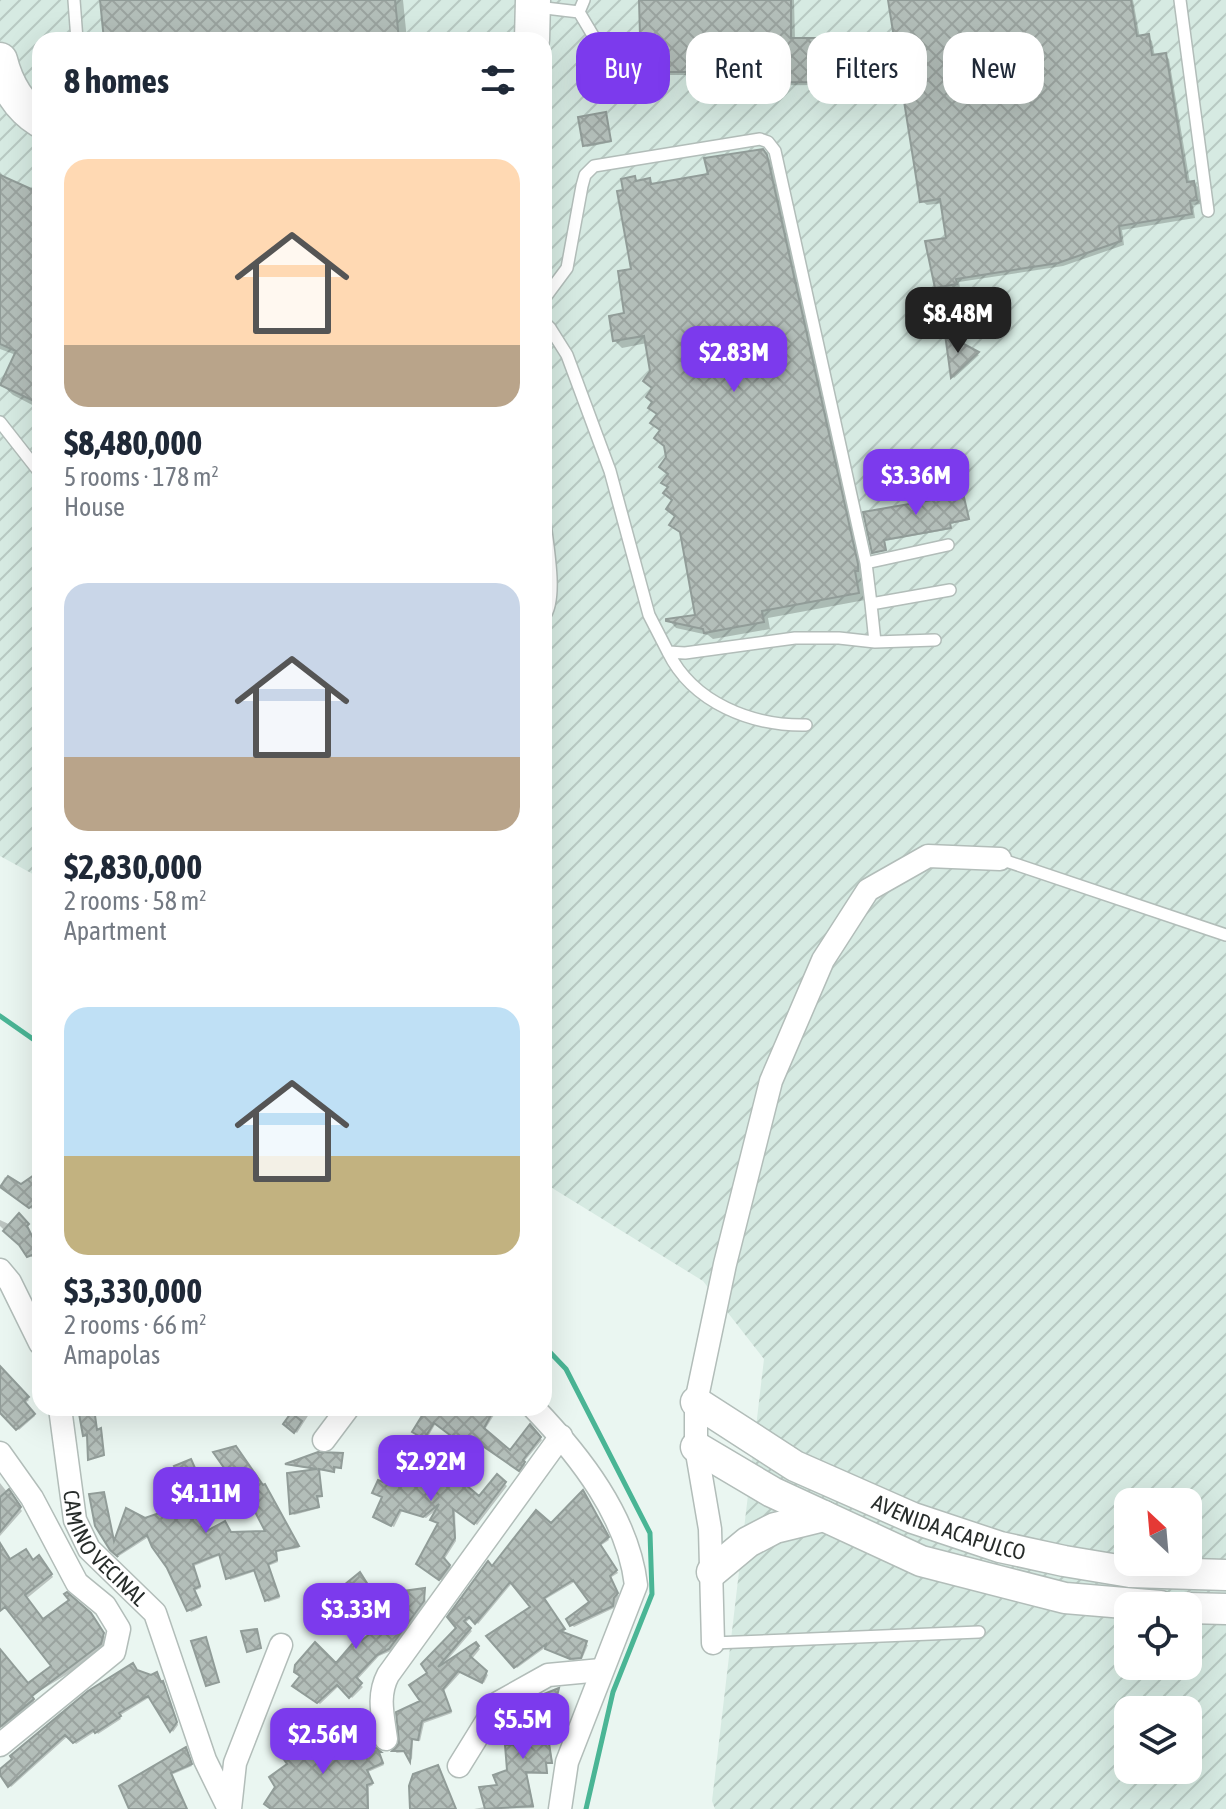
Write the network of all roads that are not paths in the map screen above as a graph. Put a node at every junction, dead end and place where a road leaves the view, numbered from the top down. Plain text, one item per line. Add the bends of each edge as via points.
1 (74, 0) edge
2 (1180, 0) edge
3 (533, 3) edge
4 (582, 6) edge
5 (76, 32) edge
6 (532, 32) edge
7 (594, 32) edge
8 (0, 60) edge
9 (32, 113) edge
10 (1208, 211) dead end
11 (552, 288) edge
12 (552, 331) edge
13 (0, 422) edge
14 (32, 463) edge
15 (948, 545) dead end
16 (866, 563) junction
17 (950, 590) dead end
18 (871, 604) junction
19 (935, 640) dead end
20 (875, 642) junction
21 (668, 652) junction
22 (806, 725) dead end
23 (1000, 859) joint
24 (1226, 935) edge
25 (0, 1270) edge
26 (32, 1327) edge
27 (696, 1402) junction
28 (61, 1416) edge
29 (342, 1416) edge
30 (542, 1416) edge
31 (561, 1436) junction
32 (324, 1440) dead end
33 (696, 1447) junction
34 (0, 1453) edge
35 (824, 1516) junction
36 (712, 1572) junction
37 (1226, 1575) edge
38 (1114, 1602) edge
39 (1202, 1608) edge
40 (1226, 1609) edge
41 (979, 1632) dead end
42 (713, 1643) joint
43 (281, 1645) dead end
44 (601, 1670) junction
45 (386, 1739) dead end
46 (0, 1745) edge
47 (459, 1766) dead end
48 (230, 1809) edge
49 (560, 1809) edge

1 - 5 lane
2 - 10 lane
3 - 4 lane
3 - 6 main road
4 - 7 lane
8 - 9 main road via 18,101
11 - 16 lane via 567,268 582,186 594,166 760,139 768,142 775,151
12 - 21 lane via 567,355 610,471 649,615
13 - 14 lane
15 - 16 lane
16 - 18 lane
17 - 18 lane
18 - 20 lane
19 - 20 lane
20 - 21 lane via 795,638
21 - 22 lane via 686,681 727,709 760,722
23 - 24 lane
23 - 27 street via 928,856 868,890 823,960 771,1081
25 - 26 street
27 - 33 street
27 - 37 main road, AVENIDA ACAPULCO via 795,1466 913,1518 1000,1547 1130,1572
28 - 48 street, CAMINO VECINAL via 75,1520 89,1549 155,1613 205,1760
29 - 32 street
30 - 31 street
31 - 44 street via 615,1513 633,1563 636,1585
31 - 45 street via 388,1675 381,1700
33 - 35 main road, AVENIDA ACAPULCO
33 - 36 street
34 - 46 street via 32,1498 77,1583 105,1606 119,1629 114,1652
35 - 36 main road via 775,1528
35 - 38 main road, AVENIDA ACAPULCO via 921,1561 1065,1598
36 - 42 street
39 - 40 main road
41 - 42 lane
43 - 48 street via 235,1763
44 - 47 street via 548,1675 498,1703
44 - 49 street via 567,1762

